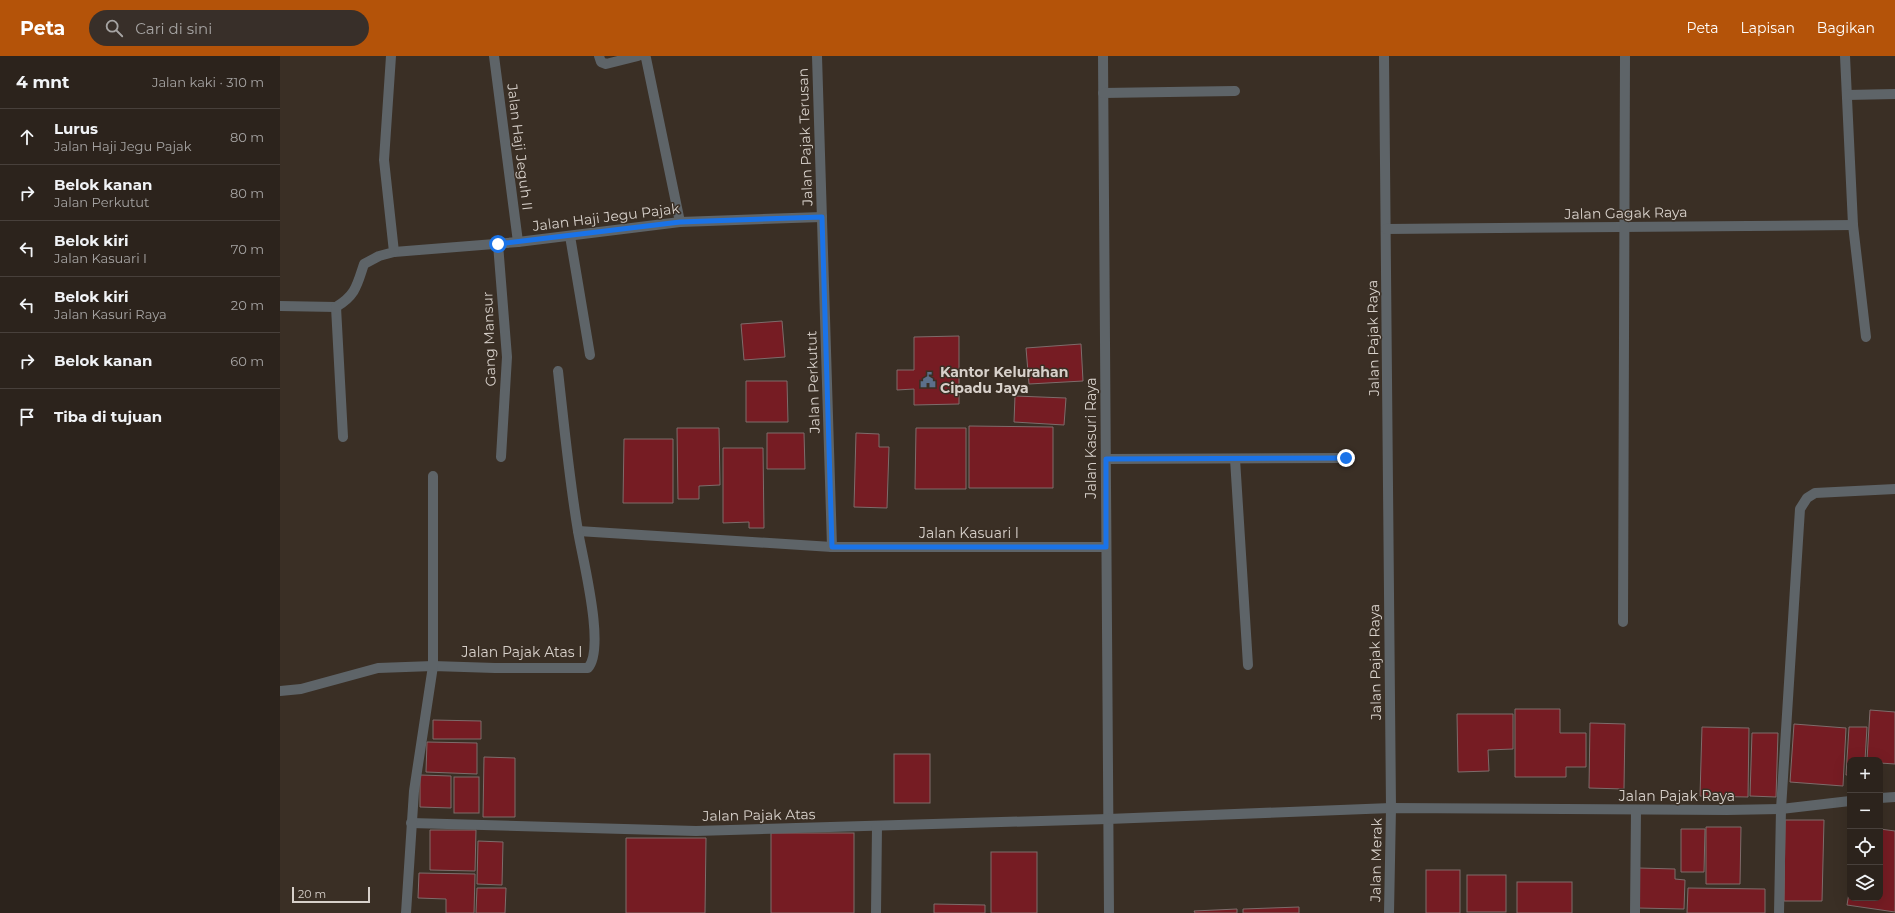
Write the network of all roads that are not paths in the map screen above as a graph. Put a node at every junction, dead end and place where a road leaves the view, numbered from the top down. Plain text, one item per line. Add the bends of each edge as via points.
1 (390, 56) edge
2 (494, 56) edge
3 (599, 56) edge
4 (638, 56) edge
5 (644, 56) edge
6 (817, 56) edge
7 (1103, 56) edge
8 (1384, 56) edge
9 (1625, 56) edge
10 (1845, 56) edge
11 (1235, 91) dead end
12 (1103, 93) junction
13 (1895, 94) edge
14 (1847, 95) junction
15 (822, 217) junction
16 (680, 222) junction
17 (1853, 225) junction
18 (1625, 227) junction
19 (1386, 229) junction
20 (570, 236) junction
21 (518, 242) junction
22 (498, 244) junction
23 (394, 252) junction
24 (280, 306) edge
25 (336, 307) junction
26 (1866, 337) dead end
27 (590, 355) dead end
28 (558, 371) dead end
29 (343, 437) dead end
30 (501, 457) dead end
31 (1346, 458) dead end
32 (1106, 459) junction
33 (1235, 459) junction
34 (432, 476) dead end
35 (1895, 489) edge
36 (578, 531) junction
37 (832, 547) junction
38 (1106, 547) junction
39 (1623, 622) dead end
40 (1248, 665) dead end
41 (433, 666) junction
42 (280, 692) edge
43 (1895, 797) edge
44 (1883, 798) edge
45 (1847, 801) edge
46 (1391, 808) junction
47 (1781, 809) junction
48 (1636, 810) junction
49 (1108, 819) junction
50 (411, 823) junction
51 (878, 826) junction
52 (406, 913) edge
53 (876, 913) edge
54 (1109, 913) edge
55 (1389, 913) edge
56 (1635, 913) edge
57 (1779, 913) edge

1 - 23 street via 384,160
2 - 21 street, Jalan Haji Jeguh II
3 - 4 street via 601,62 606,64
5 - 16 street
6 - 15 street, Jalan Pajak Terusan
7 - 12 street, Jalan Kasuri Raya
8 - 19 street, Jalan Pajak Raya
9 - 18 street
10 - 14 street
11 - 12 street
12 - 32 street, Jalan Kasuri Raya
13 - 14 street
14 - 17 street
15 - 16 street, Jalan Haji Jegu Pajak
15 - 37 street, Jalan Perkutut
16 - 20 street, Jalan Haji Jegu Pajak
17 - 18 street, Jalan Gagak Raya
17 - 26 street
18 - 19 street, Jalan Gagak Raya
18 - 39 street
19 - 46 street, Jalan Pajak Raya
20 - 21 street, Jalan Haji Jegu Pajak
20 - 27 street
21 - 22 street, Jalan Haji Jegu Pajak
22 - 23 street, Jalan Haji Jegu Pajak
22 - 30 street, Gang Mansur via 507,357
23 - 25 street, Jalan Haji Jegu Pajak via 364,264 356,288 348,300
24 - 25 street
25 - 29 street
28 - 36 street
31 - 33 street
32 - 33 street
32 - 38 street, Jalan Kasuri Raya
33 - 40 street
34 - 41 street
35 - 47 street via 1815,493 1807,498 1800,509
36 - 37 street, Jalan Kasuari I
36 - 41 street, Jalan Pajak Atas I via 590,590 594,646 588,668
37 - 38 street, Jalan Kasuari I
38 - 49 street, Jalan Kasuri Raya
41 - 42 street via 378,668 301,689
41 - 50 street
43 - 44 street
45 - 47 street, Jalan Pajak Raya
46 - 48 street, Jalan Pajak Raya
46 - 49 street, Jalan Pajak Atas
46 - 55 street, Jalan Merak
47 - 48 street, Jalan Pajak Raya
47 - 57 street
48 - 56 street
49 - 51 street, Jalan Pajak Atas
49 - 54 street, Jalan Kasuri Raya
50 - 51 street, Jalan Pajak Atas via 696,831
50 - 52 street
51 - 53 street

